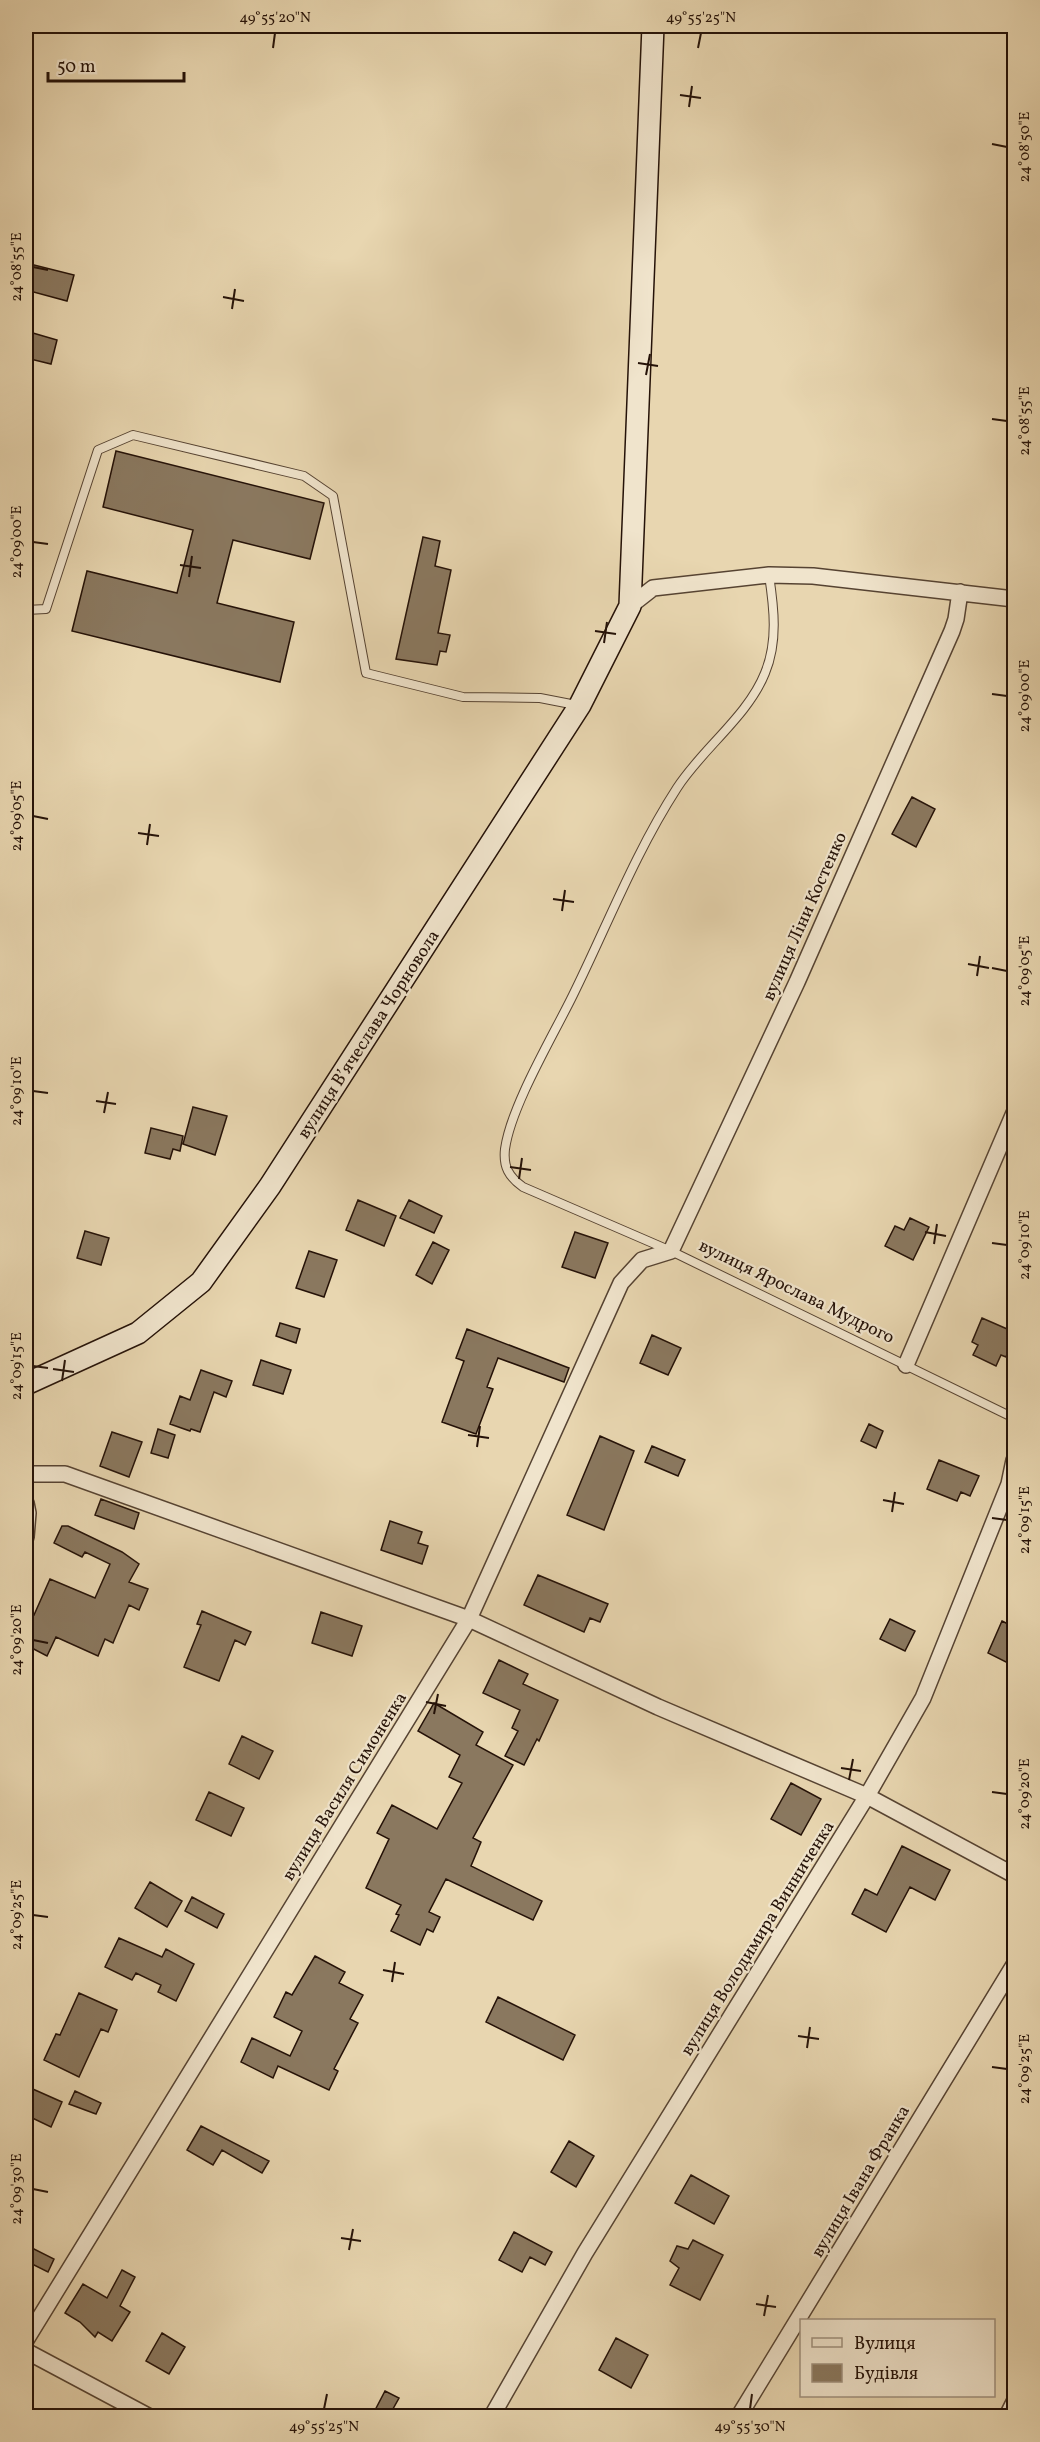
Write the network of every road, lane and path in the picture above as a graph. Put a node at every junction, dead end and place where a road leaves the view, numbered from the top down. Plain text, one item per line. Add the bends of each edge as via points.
1 (653, 26) edge
2 (770, 575) junction
3 (960, 592) junction
4 (1014, 599) edge
5 (630, 606) junction
6 (26, 610) edge
7 (580, 705) junction
8 (1014, 1113) edge
9 (671, 1251) junction
10 (906, 1365) junction
11 (26, 1384) edge
12 (1014, 1418) edge
13 (1014, 1460) edge
14 (26, 1474) edge
15 (26, 1503) edge
16 (26, 1537) edge
17 (469, 1619) junction
18 (867, 1796) junction
19 (1014, 1875) edge
20 (1014, 1965) edge
21 (26, 2340) edge
22 (26, 2351) edge
23 (1014, 2402) edge
24 (148, 2416) edge
25 (492, 2416) edge
26 (739, 2416) edge
27 (1007, 2416) edge

1 - 5 street
2 - 3 street
2 - 5 street via 653,588
2 - 9 lane, вулиця Ярослава Мудрого via 773,640 765,673 744,708 693,765 652,830 523,1098 505,1148 505,1165 511,1178 523,1187
3 - 4 street
3 - 9 street, вулиця Ліни Костенко via 952,631 797,982
5 - 7 street, вулиця Вʼячеслава Чорновола
6 - 7 lane via 46,609 98,450 133,435 304,476 333,496 366,673 463,696 540,698
7 - 11 street, вулиця Вʼячеслава Чорновола via 270,1186 201,1282 138,1333
8 - 10 street, вулиця Ярослава Мудрого
9 - 10 lane, вулиця Ярослава Мудрого
9 - 17 street, вулиця Василя Симоненка via 642,1260 621,1283
10 - 12 lane, вулиця Ярослава Мудрого
13 - 18 street, вулиця Володимира Винниченка via 1009,1484 923,1698
14 - 17 street via 65,1474
15 - 16 street
17 - 18 street via 658,1707
17 - 21 street, вулиця Василя Симоненка
18 - 19 street
18 - 25 street, вулиця Володимира Винниченка via 585,2253
20 - 26 street, вулиця Івана Франка
22 - 24 street
23 - 27 street

